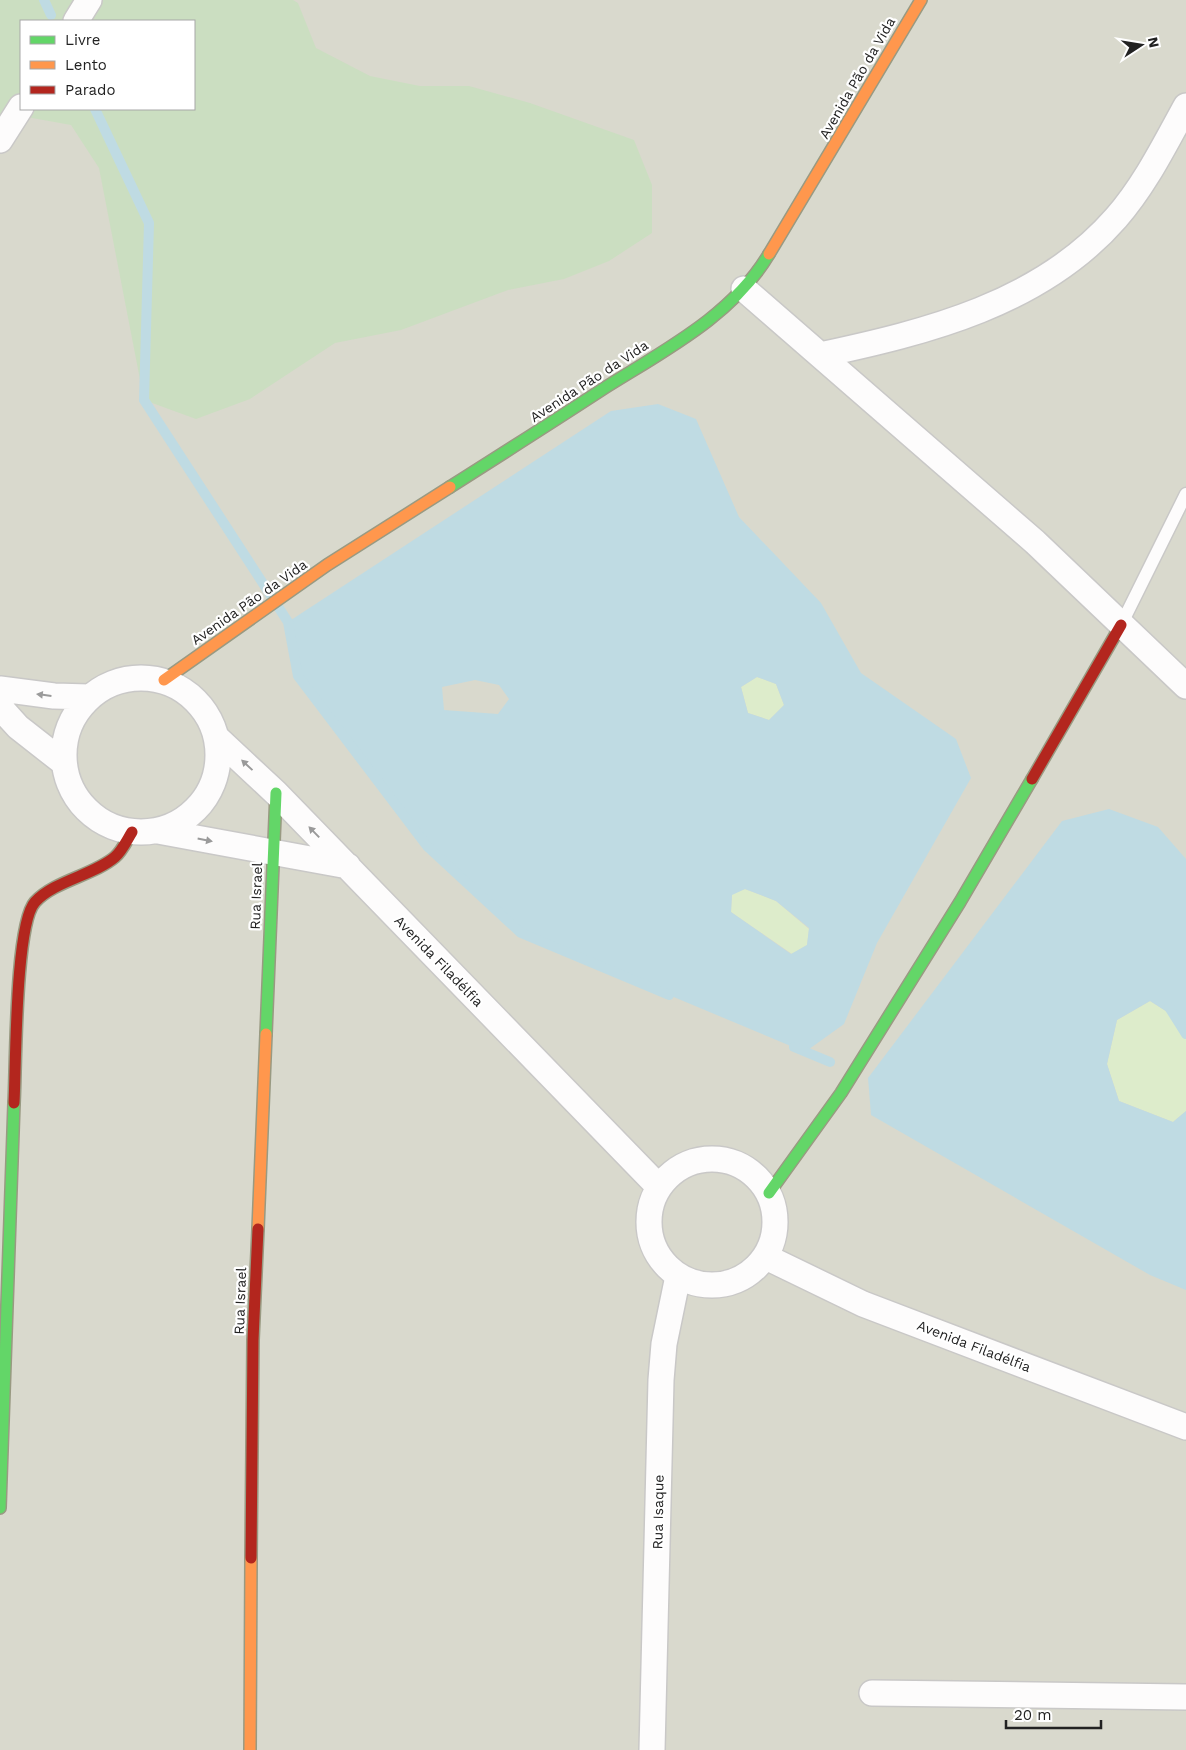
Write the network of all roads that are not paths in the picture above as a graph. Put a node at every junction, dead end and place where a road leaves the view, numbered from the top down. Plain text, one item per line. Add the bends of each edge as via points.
1 (89, 0) edge
2 (921, 0) edge
3 (77, 20) edge
4 (1186, 106) edge
5 (20, 108) edge
6 (0, 140) edge
7 (744, 289) junction
8 (820, 355) junction
9 (1186, 494) edge
10 (1121, 625) junction
11 (164, 680) junction
12 (1186, 686) edge
13 (0, 689) edge
14 (89, 697) junction
15 (0, 707) edge
16 (217, 738) junction
17 (64, 763) junction
18 (276, 793) junction
19 (158, 831) junction
20 (132, 832) junction
21 (272, 852) junction
22 (348, 866) junction
23 (658, 1188) junction
24 (770, 1193) junction
25 (766, 1257) junction
26 (678, 1276) junction
27 (1186, 1427) edge
28 (0, 1508) edge
29 (872, 1693) dead end
30 (1186, 1697) edge
31 (250, 1750) edge
32 (652, 1750) edge

1 - 3 street
2 - 7 street, Avenida Pão da Vida via 796,212
4 - 8 street via 1147,175 1116,218 1071,260 1018,294 958,319 888,340
5 - 6 street
7 - 8 street
7 - 11 street, Avenida Pão da Vida via 715,315 670,347 327,566
8 - 10 street via 1034,542
9 - 10 lane
10 - 12 street
10 - 24 street via 955,910 841,1093
11 - 14 street via 138,677 112,682
11 - 16 street via 188,693 206,712
14 -> 13 street
14 - 17 street via 74,716 65,739
15 - 17 street via 18,727
18 -> 16 street, Avenida Filadélfia
16 - 19 street via 218,762 212,786 199,806 180,822
17 - 20 street via 71,788 87,810 108,825
18 - 21 street, Rua Israel
22 -> 18 street, Avenida Filadélfia
19 - 20 street
19 -> 21 street
20 - 28 street via 116,857 55,888 34,903 27,921 19,975
21 - 22 street
21 - 31 street, Rua Israel via 253,1340
22 - 23 street, Avenida Filadélfia
23 - 24 street via 674,1171 694,1161 716,1158 737,1163 756,1176
23 - 26 street via 650,1211 650,1236 660,1259
24 - 25 street via 776,1215 774,1237
25 - 26 street via 748,1276 726,1285 701,1286
25 - 27 street, Avenida Filadélfia via 863,1304
26 - 32 street, Rua Isaque via 664,1344 661,1380
29 - 30 street

